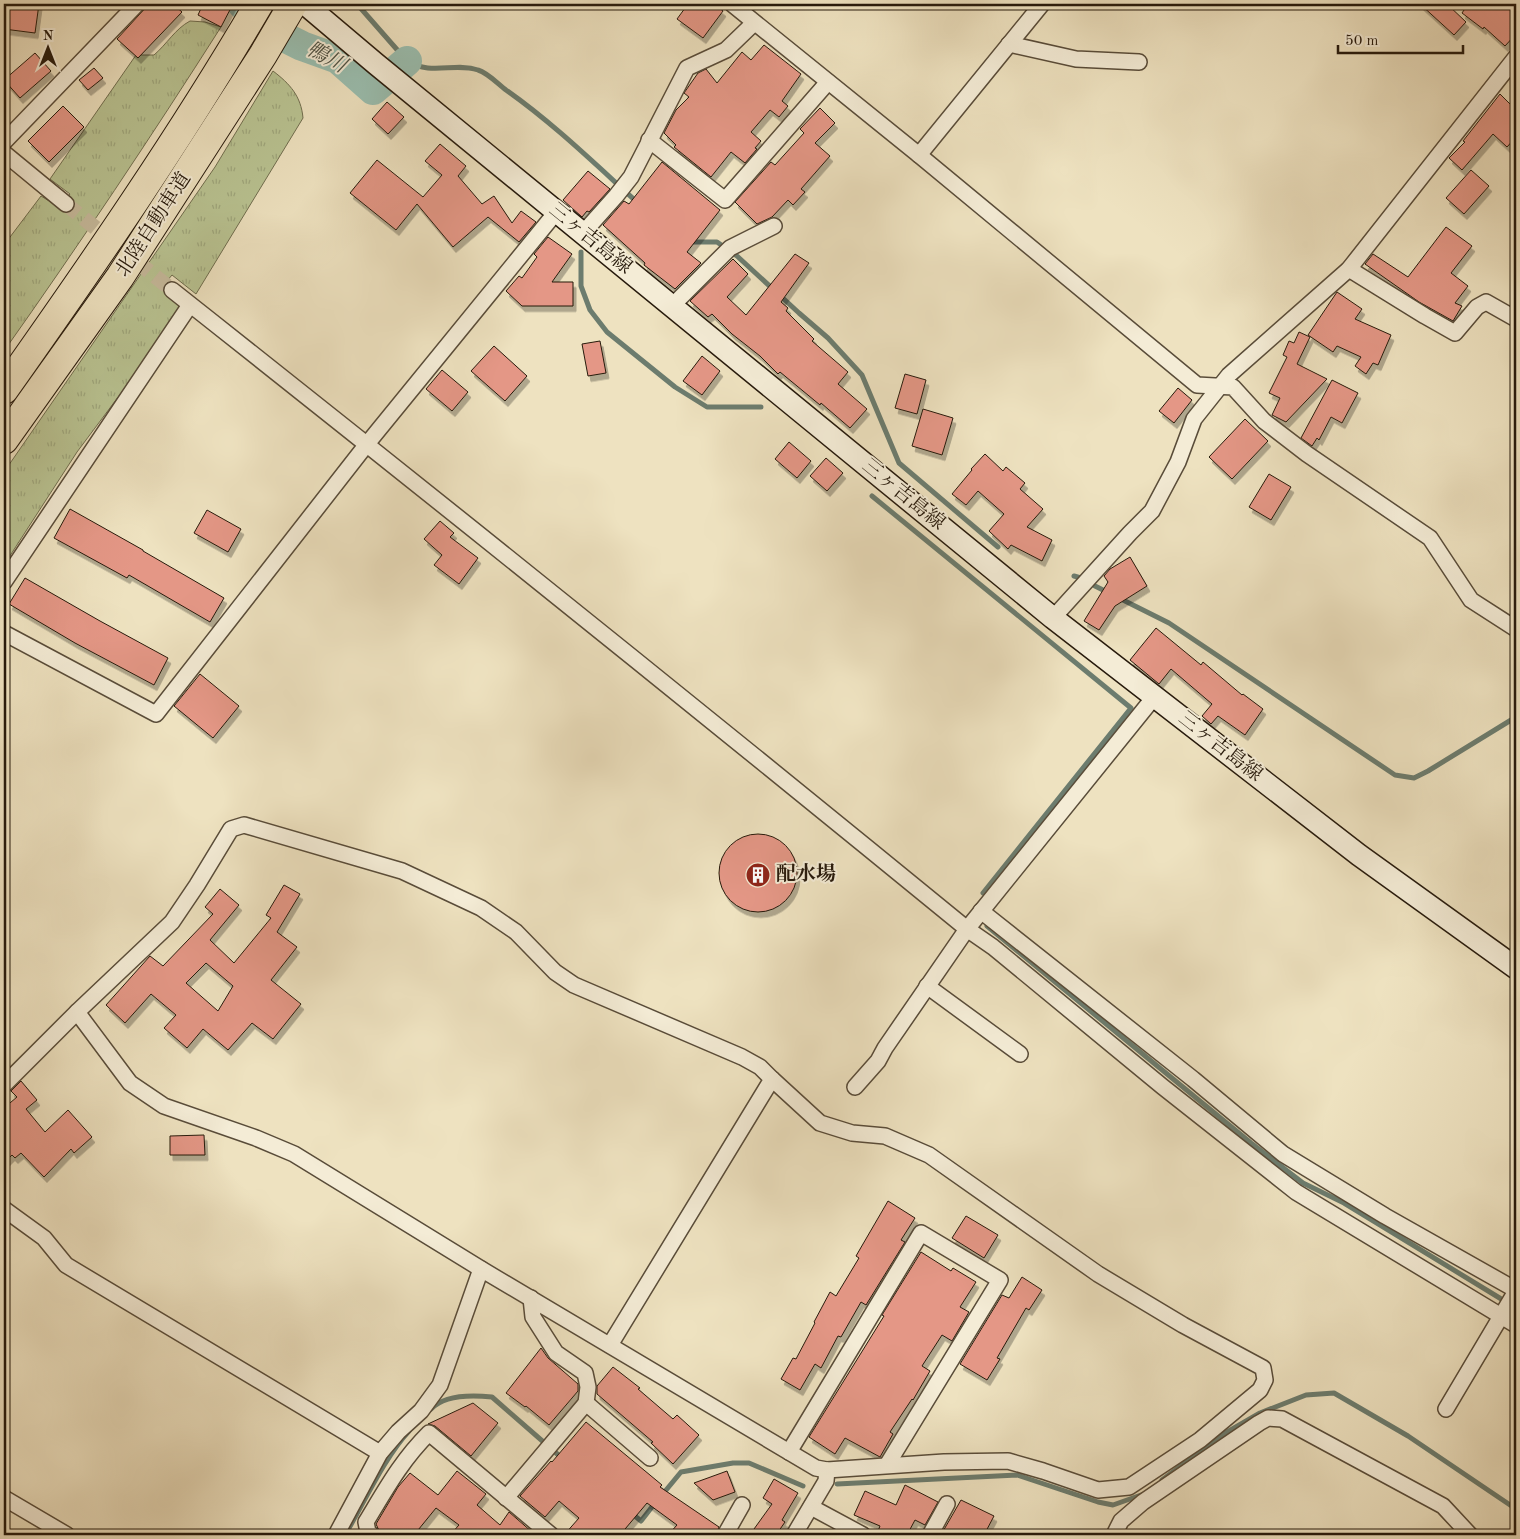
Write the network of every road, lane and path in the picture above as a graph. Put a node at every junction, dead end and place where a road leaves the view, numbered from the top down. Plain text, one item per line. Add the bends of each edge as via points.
1 (137, 4) edge
2 (259, 4) edge
3 (293, 4) edge
4 (305, 4) edge
5 (732, 4) edge
6 (1042, 4) edge
7 (754, 22) junction
8 (1009, 44) junction
9 (1516, 57) edge
10 (1139, 62) dead end
11 (828, 82) junction
12 (649, 140) junction
13 (4, 142) edge
14 (4, 153) edge
15 (919, 155) junction
16 (66, 204) tunnel mouth
17 (556, 211) junction
18 (774, 226) dead end
19 (583, 233) junction
20 (1350, 269) junction
21 (172, 290) tunnel mouth
22 (190, 305) junction
23 (672, 306) junction
24 (1516, 319) edge
25 (1218, 387) junction
26 (4, 390) edge
27 (4, 440) edge
28 (367, 444) junction
29 (4, 582) edge
30 (1053, 618) junction
31 (1516, 629) edge
32 (4, 633) edge
33 (1155, 696) junction
34 (981, 911) junction
35 (966, 929) junction
36 (1516, 968) edge
37 (927, 986) junction
38 (77, 1012) junction
39 (1020, 1054) dead end
40 (772, 1079) junction
41 (4, 1085) edge
42 (855, 1087) dead end
43 (4, 1209) edge
44 (481, 1269) junction
45 (1516, 1292) edge
46 (531, 1298) junction
47 (1502, 1315) junction
48 (1516, 1325) edge
49 (610, 1345) junction
50 (586, 1404) junction
51 (1446, 1409) dead end
52 (789, 1452) junction
53 (380, 1453) junction
54 (650, 1458) dead end
55 (888, 1465) junction
56 (827, 1470) junction
57 (1129, 1487) junction
58 (4, 1498) edge
59 (506, 1498) junction
60 (1143, 1502) junction
61 (947, 1504) dead end
62 (742, 1505) dead end
63 (811, 1506) junction
64 (67, 1535) edge
65 (336, 1535) edge
66 (372, 1535) edge
67 (551, 1535) edge
68 (725, 1535) edge
69 (794, 1535) edge
70 (863, 1535) edge
71 (930, 1535) edge
72 (1114, 1535) edge
73 (1470, 1535) edge

1 - 13 street
2 - 26 highway, 北陸自動車道 via 176,139
3 - 27 highway, 北陸自動車道 via 120,277
4 - 17 main road, 三ヶ吉島線
5 - 7 street
6 - 8 street
7 - 11 street
7 - 12 street via 726,50 687,68
8 - 10 street via 1076,59
8 - 15 street
9 - 20 street
11 - 12 street via 725,200
11 - 15 street
12 - 19 street via 631,177
14 - 16 street
15 - 25 street via 1197,385
17 - 19 main road, 三ヶ吉島線
17 - 28 street
18 - 23 street via 730,248
19 - 23 main road, 三ヶ吉島線
20 - 24 street via 1455,333 1477,307 1486,302
20 - 25 street
21 - 22 street
22 - 28 street
22 - 29 street
23 - 30 main road, 三ヶ吉島線
25 - 30 street via 1194,419 1178,462 1152,510
25 - 31 street via 1233,387 1264,421 1307,454 1430,538 1470,600
28 - 32 street via 156,714
28 - 35 street
30 - 33 main road, 三ヶ吉島線
33 - 34 street
33 - 36 main road, 三ヶ吉島線 via 1359,855
34 - 35 street
34 - 45 street via 1283,1154
35 - 37 street
35 - 47 street via 993,947 1296,1192
37 - 39 street
37 - 42 street via 878,1061
38 - 40 street via 172,922 231,828 244,825 402,871 481,908 516,932 554,972 574,985 742,1057 760,1067
38 - 41 street
38 - 44 street via 130,1083 164,1106 294,1154
40 - 49 street
40 - 57 street via 820,1124 852,1133 885,1136 929,1155 1098,1274 1263,1368 1265,1380 1260,1390 1200,1440
43 - 53 street via 44,1238 66,1265
44 - 46 street
44 - 53 street via 440,1385 421,1411
45 - 47 street
46 - 49 street
46 - 50 street via 533,1316 556,1353 585,1373 588,1387
47 - 48 street
47 - 51 street
49 - 52 street
50 - 54 street
50 - 59 street
52 - 55 street via 921,1233 1000,1280
52 - 56 street via 816,1468
53 - 65 street
55 - 56 street
55 - 57 street via 1008,1461 1098,1490
56 - 63 street via 826,1481
57 - 60 street
58 - 64 street
59 - 66 street via 429,1433 397,1470 366,1522
59 - 67 street
60 - 72 street via 1121,1521
60 - 73 street via 1259,1423 1268,1418 1282,1419 1443,1506
61 - 71 street
62 - 68 street
63 - 69 street
63 - 70 street

